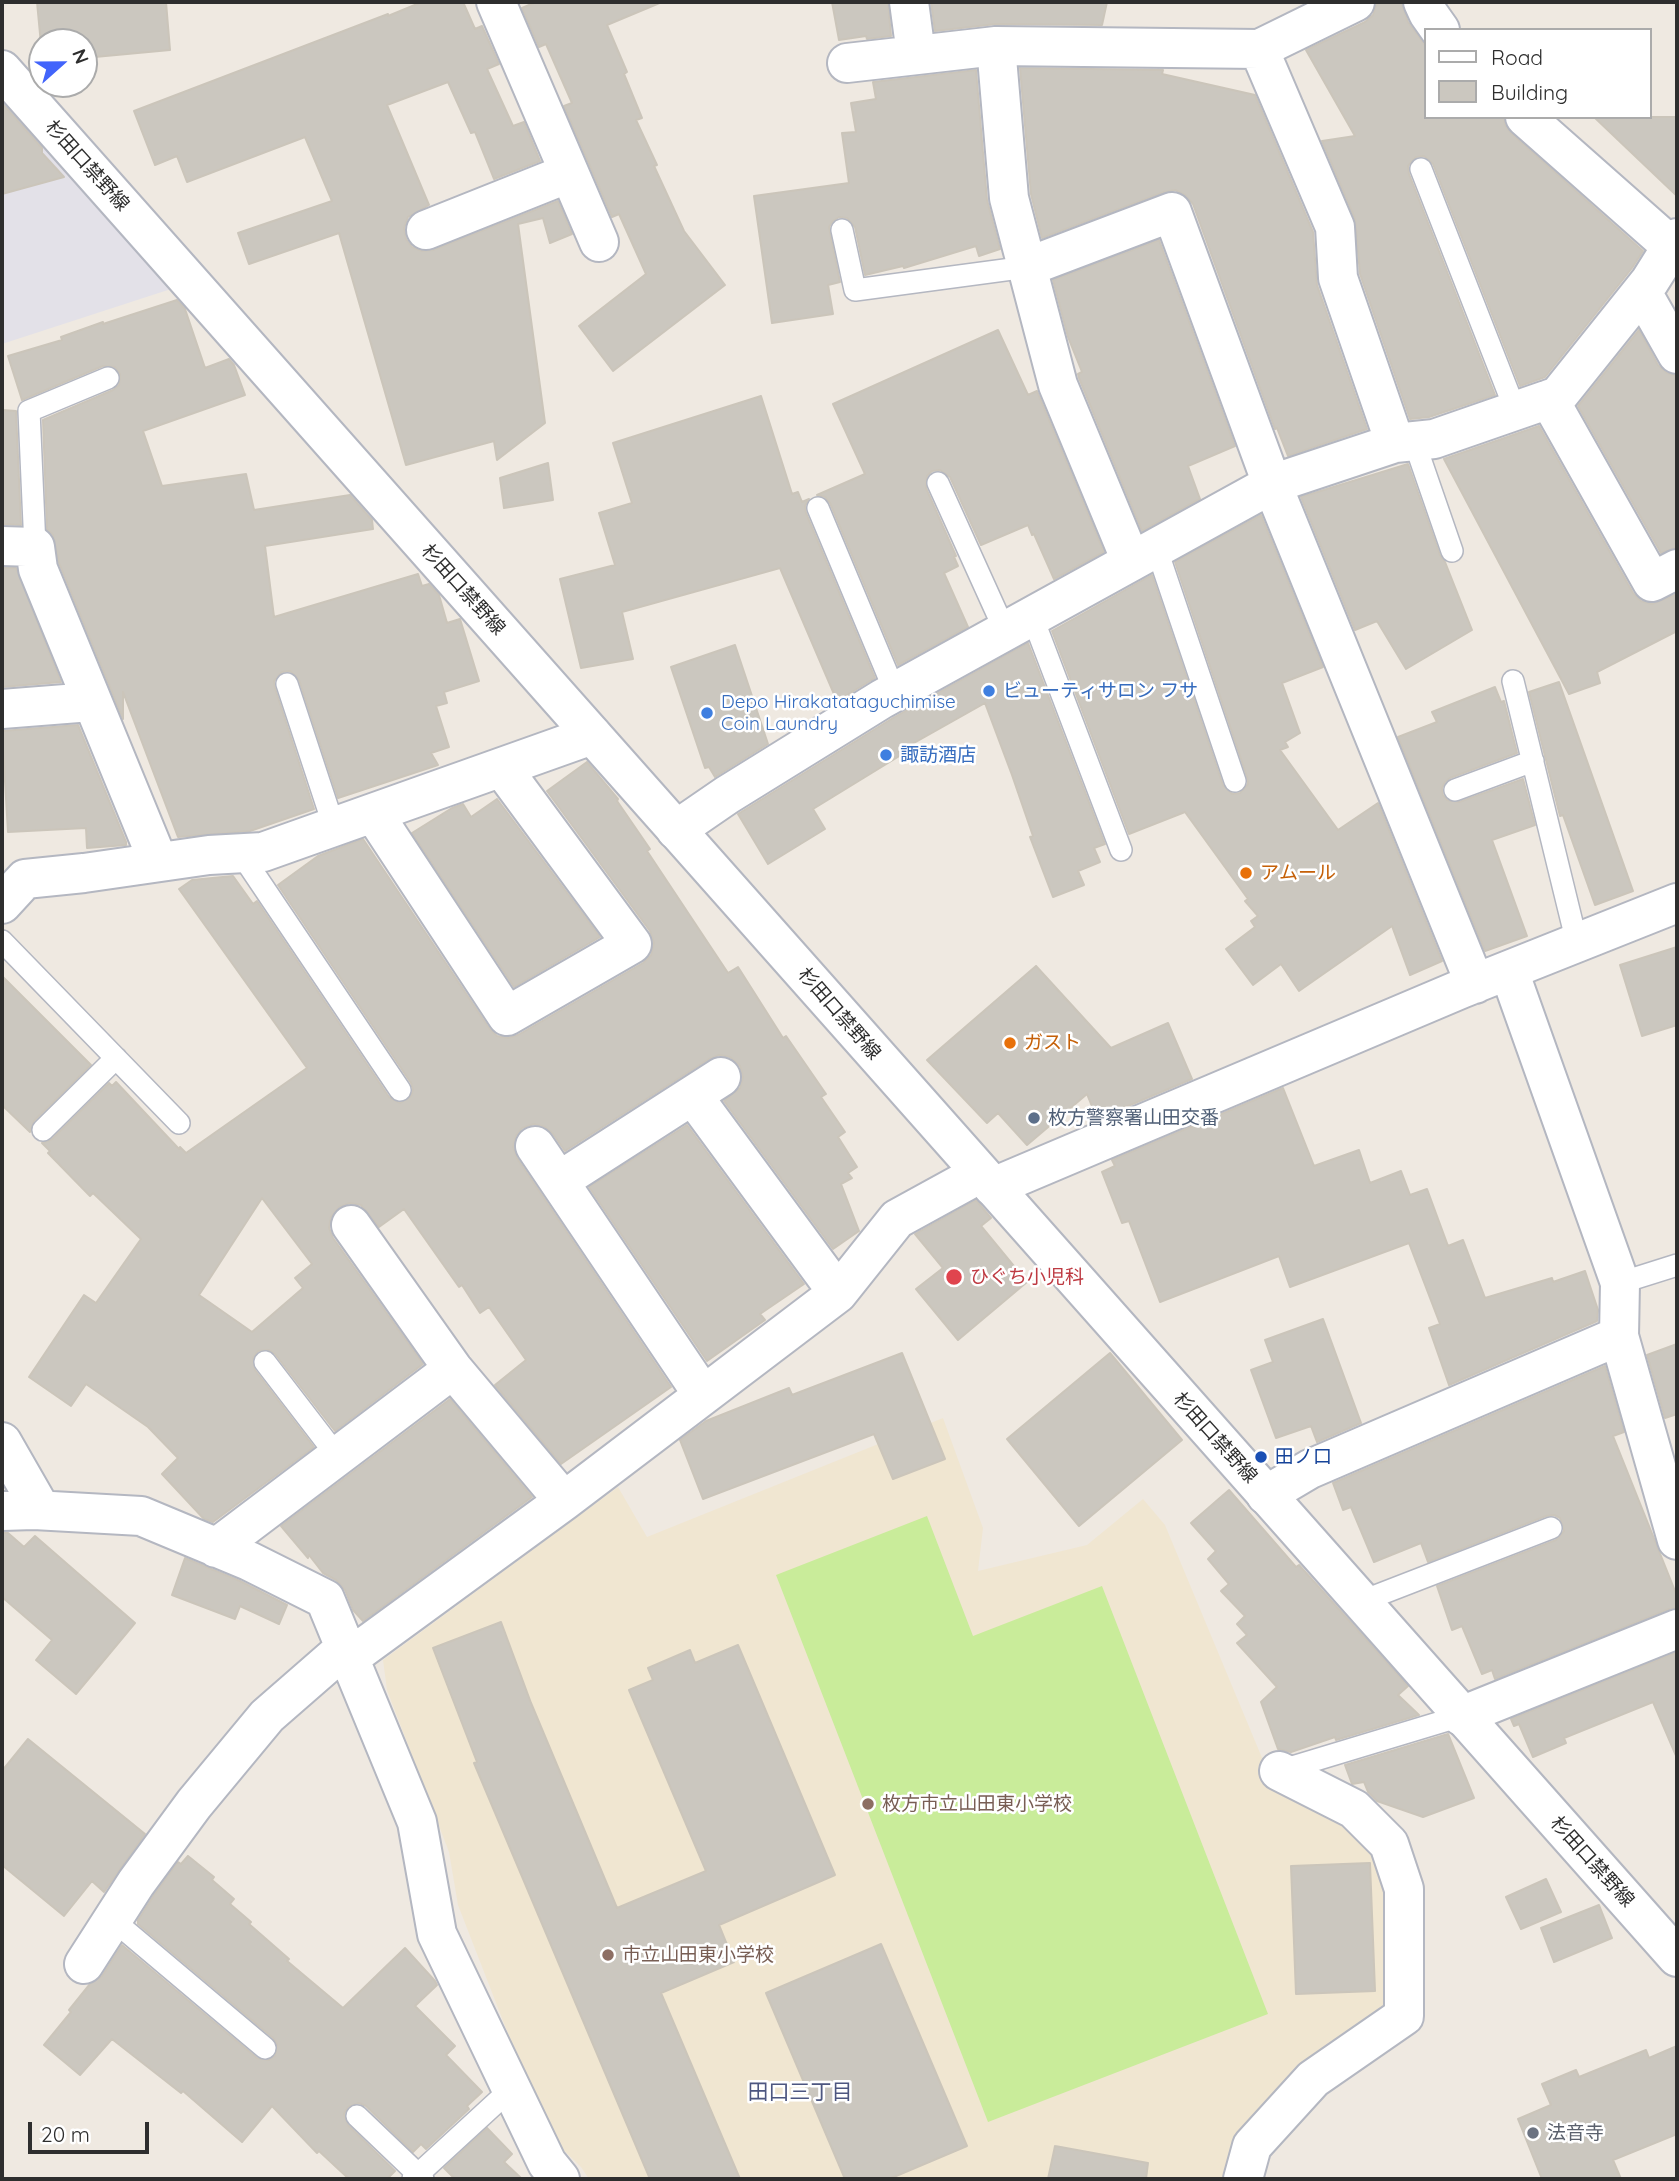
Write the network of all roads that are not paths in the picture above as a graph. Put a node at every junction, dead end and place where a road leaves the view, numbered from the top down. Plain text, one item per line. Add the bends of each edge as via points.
1 (496, 2) edge
2 (909, 2) edge
3 (1355, 2) edge
4 (1423, 2) edge
5 (1439, 28) edge
6 (996, 46) junction
7 (1259, 49) junction
8 (916, 54) junction
9 (847, 63) dead end
10 (2, 70) edge
11 (1527, 119) edge
12 (1420, 169) dead end
13 (569, 173) junction
14 (426, 230) dead end
15 (842, 230) dead end
16 (599, 242) dead end
17 (1674, 242) edge
18 (1027, 267) junction
19 (1642, 292) junction
20 (1677, 354) edge
21 (108, 378) dead end
22 (1533, 405) junction
23 (1404, 442) junction
24 (938, 483) dead end
25 (1272, 484) junction
26 (818, 508) dead end
27 (18, 546) edge
28 (1452, 551) dead end
29 (1143, 554) junction
30 (1677, 569) edge
31 (1018, 624) junction
32 (1513, 681) dead end
33 (287, 684) dead end
34 (895, 692) junction
35 (91, 702) junction
36 (2, 709) edge
37 (592, 736) junction
38 (1533, 761) junction
39 (502, 768) junction
40 (1235, 781) dead end
41 (1455, 790) dead end
42 (374, 814) junction
43 (334, 827) junction
44 (676, 830) junction
45 (1121, 850) dead end
46 (241, 854) junction
47 (158, 861) junction
48 (1677, 903) edge
49 (2, 904) edge
50 (2, 942) edge
51 (1577, 943) junction
52 (1492, 977) junction
53 (116, 1058) junction
54 (400, 1090) dead end
55 (180, 1123) dead end
56 (43, 1130) dead end
57 (535, 1146) dead end
58 (986, 1180) junction
59 (559, 1181) junction
60 (352, 1225) dead end
61 (1677, 1265) edge
62 (1620, 1283) junction
63 (838, 1293) junction
64 (1619, 1336) junction
65 (265, 1362) dead end
66 (453, 1369) junction
67 (703, 1395) junction
68 (2, 1442) edge
69 (338, 1457) junction
70 (1266, 1495) junction
71 (565, 1501) junction
72 (41, 1510) junction
73 (2, 1511) edge
74 (1551, 1528) dead end
75 (1677, 1539) edge
76 (216, 1548) junction
77 (1360, 1602) junction
78 (1677, 1629) edge
79 (347, 1653) junction
80 (1461, 1716) junction
81 (1279, 1771) joint
82 (113, 1920) junction
83 (1677, 1957) edge
84 (84, 1964) dead end
85 (265, 2048) dead end
86 (511, 2089) junction
87 (357, 2116) dead end
88 (418, 2178) edge
89 (559, 2179) edge
90 (1243, 2179) edge

1 - 13 street
2 - 8 street
3 - 7 street
4 - 5 street
6 - 7 street
6 - 8 street
6 - 18 street via 1009,198
7 - 23 street via 1335,227 1338,278
8 - 9 street
10 - 37 street, 杉田口禁野線
11 - 17 street
12 - 22 lane
13 - 14 street
13 - 16 street
15 - 18 lane via 855,290
17 - 19 street
18 - 25 street via 1172,212
18 - 29 street via 1058,385
19 - 20 street
19 - 22 street via 1558,396
21 - 27 lane via 29,411
22 - 23 street via 1434,439
22 - 30 street via 1652,582
23 - 25 street
23 - 28 lane
24 - 31 lane
25 - 29 street
25 - 52 street
26 - 34 lane
27 - 35 street via 38,569
29 - 31 street
29 - 40 lane
31 - 34 street
31 - 45 lane
32 - 38 lane
33 - 43 lane
34 - 44 street
35 - 36 street
35 - 47 street
37 - 39 street
37 - 44 street, 杉田口禁野線
38 - 41 lane
38 - 51 lane
39 - 42 street
39 - 42 street via 632,944 507,1016
42 - 43 street
43 - 46 street via 263,852
44 - 58 street, 杉田口禁野線
46 - 47 street
46 - 54 lane
47 - 49 street via 25,879
48 - 51 street
50 - 53 lane
51 - 52 street
52 - 58 street
52 - 62 street
53 - 55 lane
53 - 56 lane
57 - 59 street
58 - 63 street via 897,1219
58 - 70 street, 杉田口禁野線
59 - 63 street via 707,1086
59 - 67 street
60 - 66 street
61 - 62 lane
62 - 64 street
63 - 67 street
64 - 70 street via 1310,1469
64 - 75 street
65 - 69 lane
66 - 69 street
66 - 71 street
67 - 71 street
68 - 72 street
69 - 76 street
70 - 77 street, 杉田口禁野線
71 - 79 street
72 - 73 street
72 - 76 street via 141,1516
74 - 77 lane
76 - 79 street via 325,1600
77 - 80 street, 杉田口禁野線
78 - 80 street
79 - 82 street via 267,1716 194,1804
79 - 86 street via 417,1822 437,1934
80 - 81 lane
80 - 83 street, 杉田口禁野線
81 - 90 street via 1354,1810 1388,1844 1404,1889 1404,2016 1312,2080 1252,2146
82 - 84 street
82 - 85 lane
86 - 88 lane
86 - 89 street
87 - 88 lane

